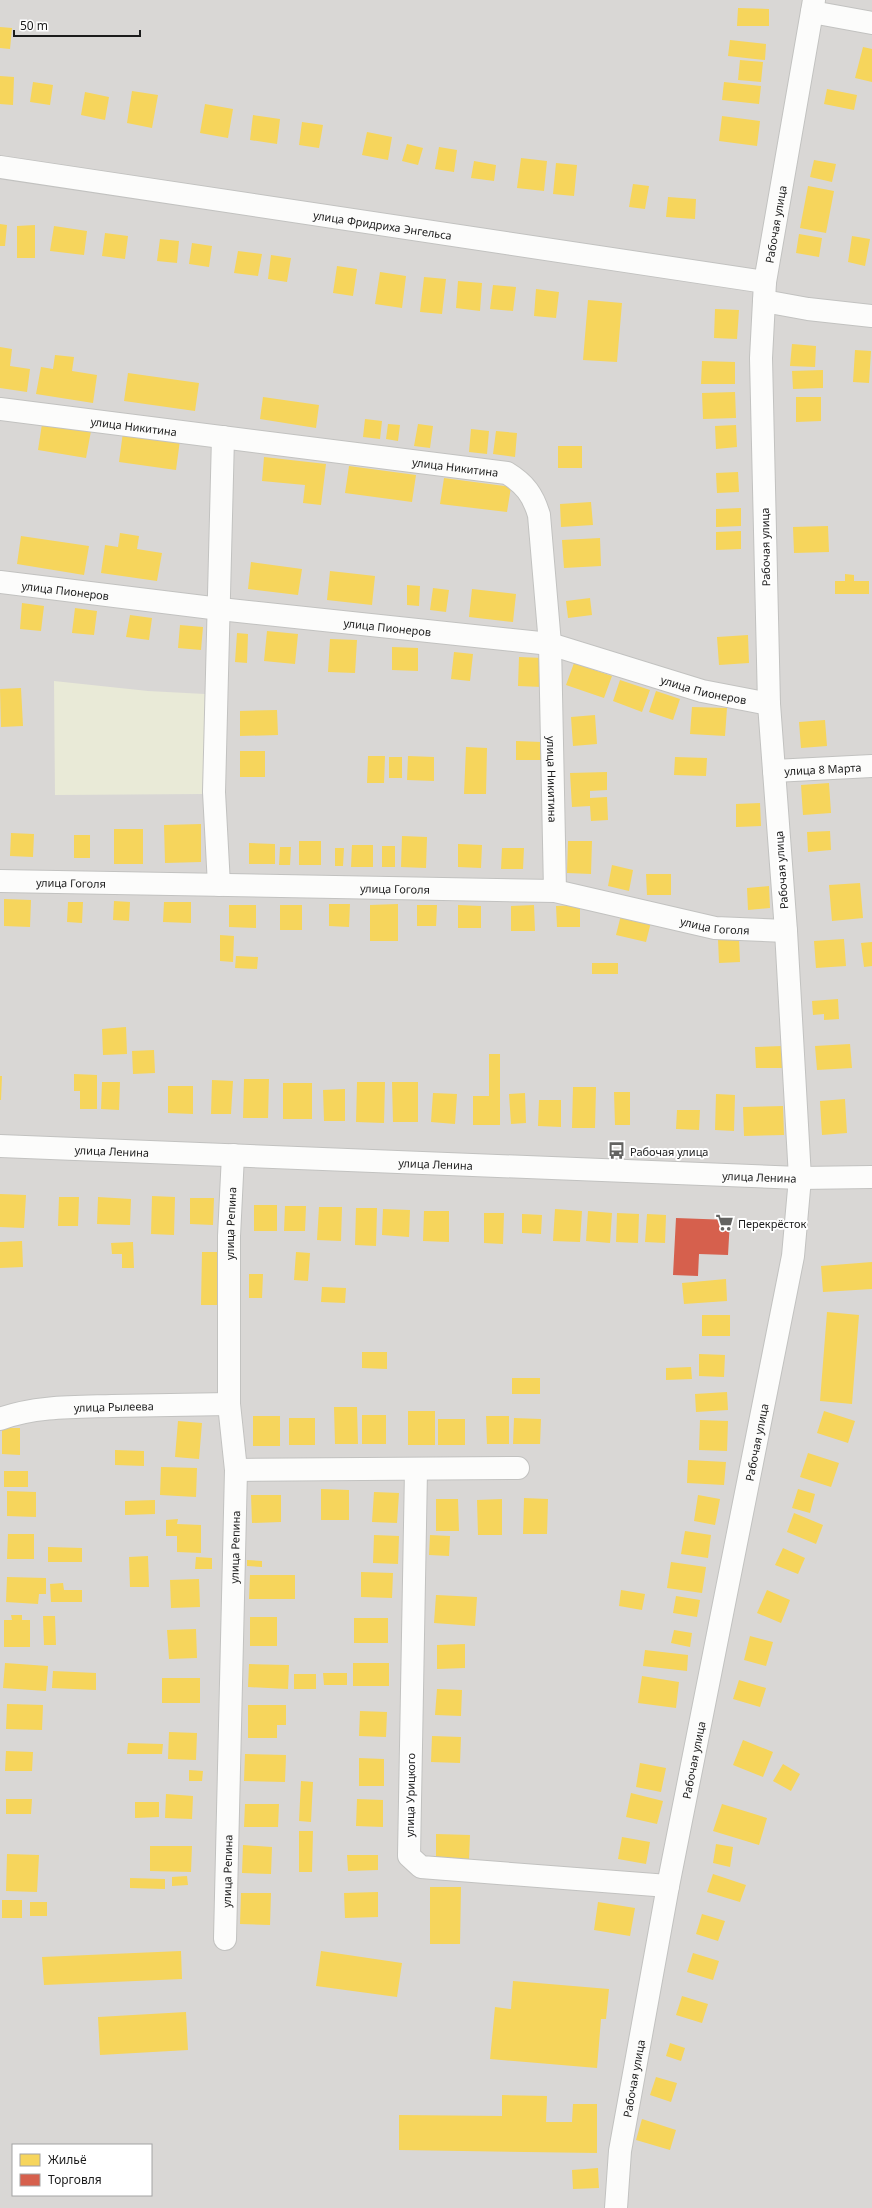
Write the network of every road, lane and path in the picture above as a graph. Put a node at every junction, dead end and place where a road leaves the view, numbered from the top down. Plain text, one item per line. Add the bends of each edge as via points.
1 (813, 6) edge
2 (872, 23) edge
3 (0, 167) edge
4 (764, 291) junction
5 (872, 316) edge
6 (0, 409) edge
7 (223, 437) junction
8 (0, 582) edge
9 (220, 609) junction
10 (550, 644) junction
11 (769, 704) junction
12 (872, 766) edge
13 (774, 771) junction
14 (0, 881) edge
15 (219, 885) junction
16 (555, 891) junction
17 (786, 931) junction
18 (0, 1146) edge
19 (233, 1155) junction
20 (872, 1177) edge
21 (800, 1178) junction
22 (229, 1404) junction
23 (0, 1419) edge
24 (518, 1468) dead end
25 (236, 1470) junction
26 (416, 1470) junction
27 (668, 1886) junction
28 (226, 1939) dead end
29 (616, 2208) edge

1 - 2 street
1 - 4 street, Рабочая улица
3 - 4 street, улица Фридриха Энгельса
4 - 5 street, улица Фридриха Энгельса via 808,309
4 - 11 street, Рабочая улица via 761,358
6 - 7 street, улица Никитина
7 - 9 street
7 - 10 street, улица Никитина via 507,473 519,480 535,500 539,515
8 - 9 street, улица Пионеров
9 - 10 street, улица Пионеров
9 - 15 street via 214,792
10 - 11 street, улица Пионеров via 702,691
10 - 16 street, улица Никитина
11 - 13 street, Рабочая улица
12 - 13 street, улица 8 Марта
13 - 17 street, Рабочая улица
14 - 15 street, улица Гоголя
15 - 16 street, улица Гоголя
16 - 17 street, улица Гоголя via 715,928
17 - 21 street, Рабочая улица
18 - 19 street, улица Ленина
19 - 21 street, улица Ленина
19 - 22 street, улица Репина via 229,1236
20 - 21 street, улица Ленина
21 - 27 street, Рабочая улица via 793,1256
22 - 23 street, улица Рылеева via 39,1410
22 - 25 street, улица Репина
24 - 26 street
25 - 26 street
25 - 28 street, улица Репина
26 - 27 street, улица Урицкого via 409,1856 421,1866
27 - 29 street, Рабочая улица via 620,2151

